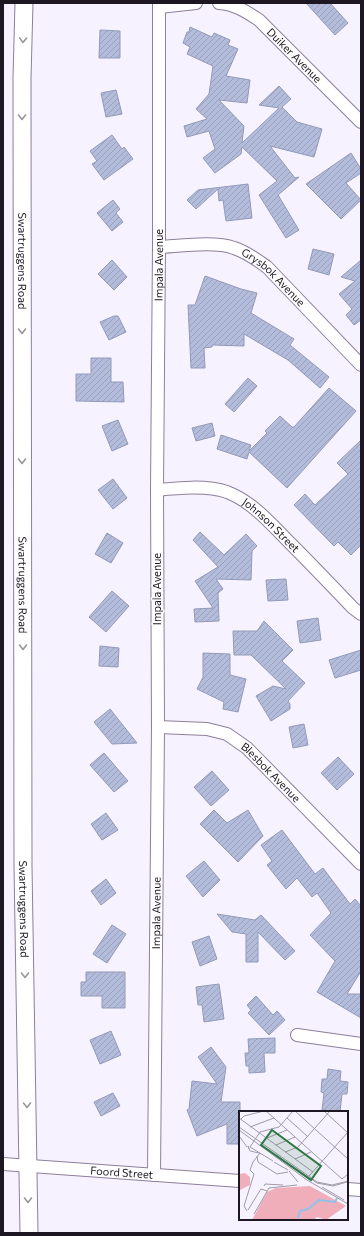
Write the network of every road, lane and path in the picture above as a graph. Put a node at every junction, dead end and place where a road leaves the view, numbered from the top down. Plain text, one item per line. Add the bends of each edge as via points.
1 (24, 3) edge
2 (196, 3) edge
3 (219, 3) edge
4 (159, 5) edge
5 (361, 122) edge
6 (159, 247) junction
7 (361, 365) edge
8 (157, 490) junction
9 (361, 614) edge
10 (158, 727) junction
11 (361, 864) edge
12 (297, 1035) dead end
13 (361, 1044) edge
14 (3, 1164) edge
15 (28, 1166) junction
16 (154, 1175) junction
17 (239, 1181) edge
18 (348, 1189) edge
19 (361, 1190) edge
20 (29, 1233) edge

1 -> 15 main road, Swartruggens Road via 23,866
2 - 4 street
3 - 5 street, Duiker Avenue via 244,10 259,20
4 - 6 street, Impala Avenue
6 - 7 street, Grysbok Avenue via 218,245 251,255 267,267
6 - 8 street, Impala Avenue
8 - 9 street, Johnson Street via 202,488 226,492 243,501 261,514
8 - 10 street, Impala Avenue
10 - 11 street, Blesbok Avenue via 207,729 227,734 247,748
10 - 16 street, Impala Avenue
12 - 13 street
14 - 15 street, Foord Street
15 - 16 street, Foord Street
15 -> 20 main road, Swartruggens Road
16 - 17 street, Foord Street
18 - 19 street

